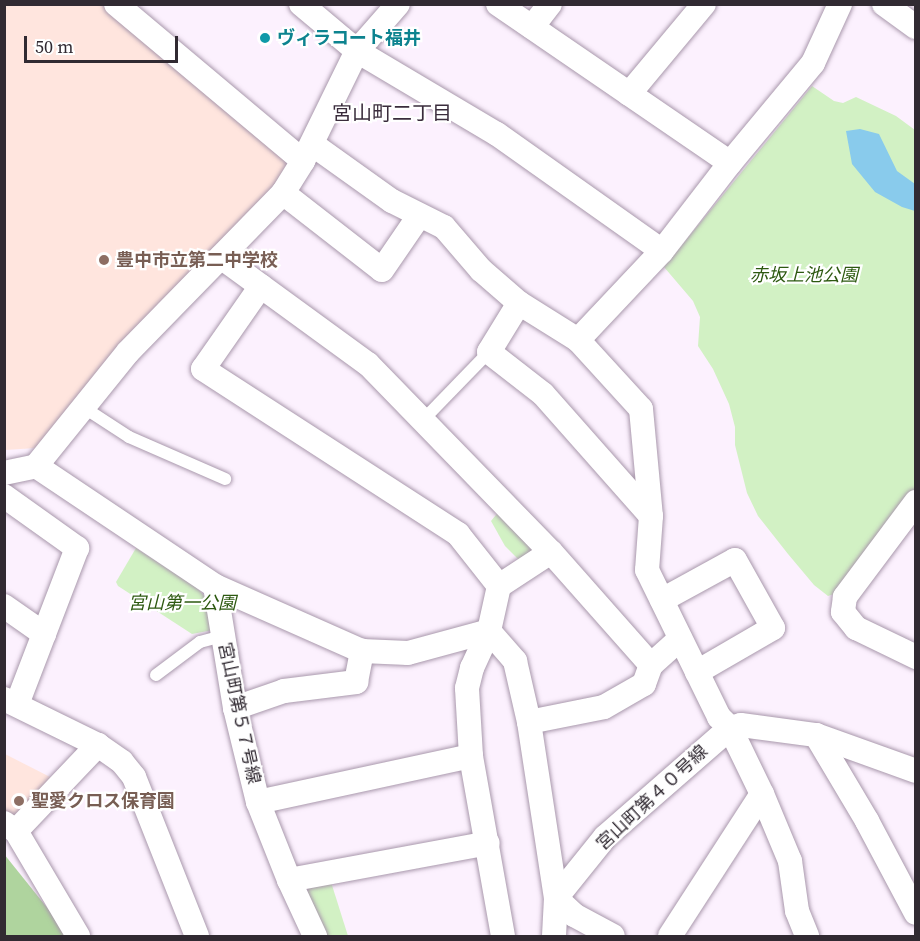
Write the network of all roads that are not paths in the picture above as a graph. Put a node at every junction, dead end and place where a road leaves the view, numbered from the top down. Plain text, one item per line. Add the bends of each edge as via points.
1 (116, 4) edge
2 (302, 4) edge
3 (398, 4) edge
4 (498, 4) edge
5 (550, 4) edge
6 (704, 4) edge
7 (840, 4) edge
8 (884, 4) edge
9 (532, 27) junction
10 (915, 27) edge
11 (357, 51) junction
12 (629, 94) junction
13 (307, 153) junction
14 (730, 163) junction
15 (283, 193) junction
16 (419, 216) junction
17 (662, 251) junction
18 (221, 256) junction
19 (261, 286) junction
20 (519, 303) junction
21 (578, 340) junction
22 (489, 352) junction
23 (83, 407) junction
24 (423, 420) junction
25 (36, 466) junction
26 (6, 470) edge
27 (225, 479) dead end
28 (4, 496) edge
29 (915, 502) edge
30 (651, 516) junction
31 (551, 552) junction
32 (215, 586) junction
33 (499, 586) junction
34 (662, 600) junction
35 (4, 606) edge
36 (489, 631) junction
37 (44, 634) junction
38 (223, 636) junction
39 (680, 639) junction
40 (362, 651) junction
41 (915, 657) edge
42 (651, 665) junction
43 (697, 672) junction
44 (156, 675) dead end
45 (11, 702) edge
46 (235, 708) junction
47 (529, 722) junction
48 (730, 728) junction
49 (816, 735) junction
50 (98, 745) junction
51 (471, 756) junction
52 (915, 771) edge
53 (762, 794) junction
54 (258, 802) junction
55 (10, 827) edge
56 (488, 843) junction
57 (289, 880) junction
58 (556, 898) junction
59 (915, 913) edge
60 (78, 936) edge
61 (197, 936) edge
62 (315, 936) edge
63 (503, 936) edge
64 (554, 936) edge
65 (613, 936) edge
66 (670, 936) edge
67 (805, 936) edge

1 - 13 street
2 - 11 street
3 - 11 street
4 - 9 street
5 - 9 street
6 - 12 street
7 - 14 street via 813,63
8 - 10 street
9 - 12 street
11 - 13 street
11 - 17 street via 496,134
12 - 14 street
13 - 15 street
13 - 16 street
14 - 17 street
15 - 16 street via 382,270
15 - 18 street
16 - 20 street via 444,227 481,270
17 - 21 street
18 - 19 street
18 - 23 street via 128,352
19 - 24 street via 368,364
19 - 33 street via 203,369 458,534
20 - 21 street
20 - 22 street
21 - 30 street via 641,409
22 - 24 lane
22 - 30 street via 543,394
23 - 25 street
23 - 27 lane via 129,437
24 - 31 street
25 - 26 street
25 - 32 street
28 - 37 street via 77,548
29 - 41 street via 845,597 843,612 856,628
30 - 34 street via 647,570
31 - 33 street
31 - 42 street
32 - 38 street, 宮山町第５７号線
32 - 40 street
33 - 36 street
34 - 39 street
34 - 43 street via 735,560 773,628
35 - 37 street
36 - 40 street via 408,652
36 - 47 street via 515,662
36 - 51 street via 467,688
37 - 45 street
38 - 44 lane via 200,642
38 - 46 street, 宮山町第５７号線
39 - 42 street
39 - 43 street
40 - 46 street via 356,682 284,691
42 - 47 street via 644,684 604,707
43 - 48 street via 719,717
45 - 50 street
46 - 54 street, 宮山町第５７号線
47 - 58 street
48 - 49 street via 741,725
48 - 53 street
48 - 58 street, 宮山町第４０号線 via 605,837
49 - 52 street
49 - 59 street
50 - 55 street
50 - 61 street via 122,762 134,777
51 - 54 street
51 - 56 street
53 - 66 street
53 - 67 street via 790,861
54 - 57 street, 宮山町第５７号線
55 - 60 street
56 - 57 street
56 - 63 street
57 - 62 street, 宮山町第５７号線
58 - 64 street
58 - 65 street via 574,915

